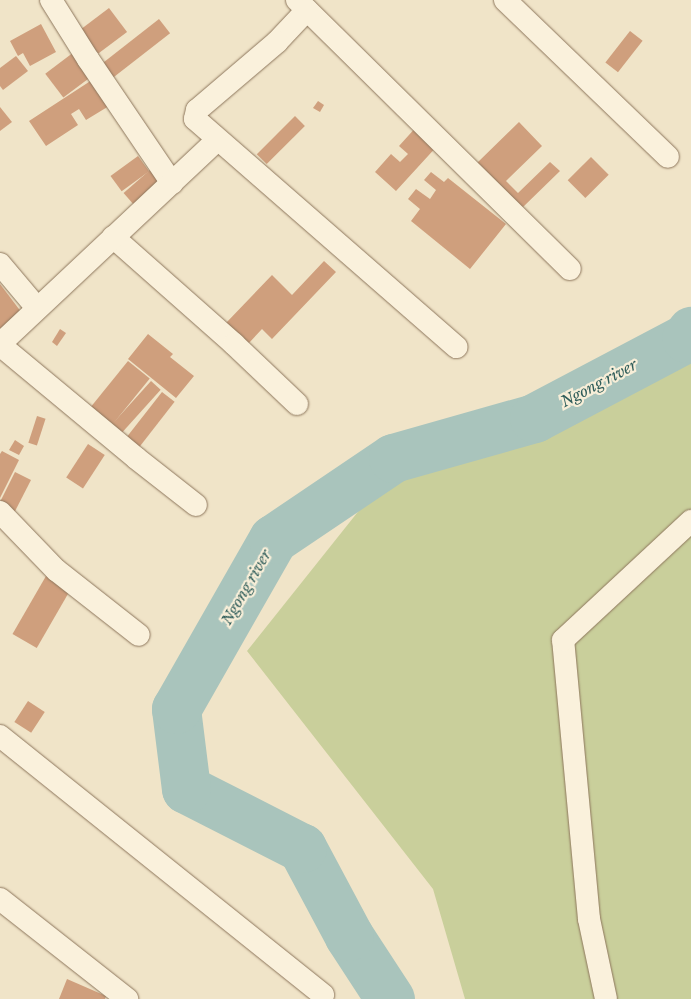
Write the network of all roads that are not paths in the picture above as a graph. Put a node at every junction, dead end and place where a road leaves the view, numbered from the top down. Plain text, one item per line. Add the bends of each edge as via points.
1 (51, 0) edge
2 (506, 0) edge
3 (302, 5) edge
4 (218, 140) junction
5 (668, 157) dead end
6 (172, 183) junction
7 (114, 237) junction
8 (0, 264) edge
9 (570, 269) dead end
10 (37, 308) junction
11 (0, 345) edge
12 (456, 347) dead end
13 (297, 404) dead end
14 (196, 505) dead end
15 (0, 512) edge
16 (691, 521) edge
17 (139, 635) dead end
18 (0, 736) edge
19 (0, 899) edge
20 (323, 994) dead end
21 (127, 999) edge
22 (606, 999) edge

1 - 6 street
2 - 5 street
3 - 4 street via 277,42 197,110 195,119
3 - 9 street
4 - 6 street
4 - 12 street
6 - 7 street
7 - 10 street
7 - 13 street
8 - 10 street
10 - 11 street
11 - 14 street
15 - 17 street via 56,570
16 - 22 street via 563,640 589,919
18 - 20 street
19 - 21 street

